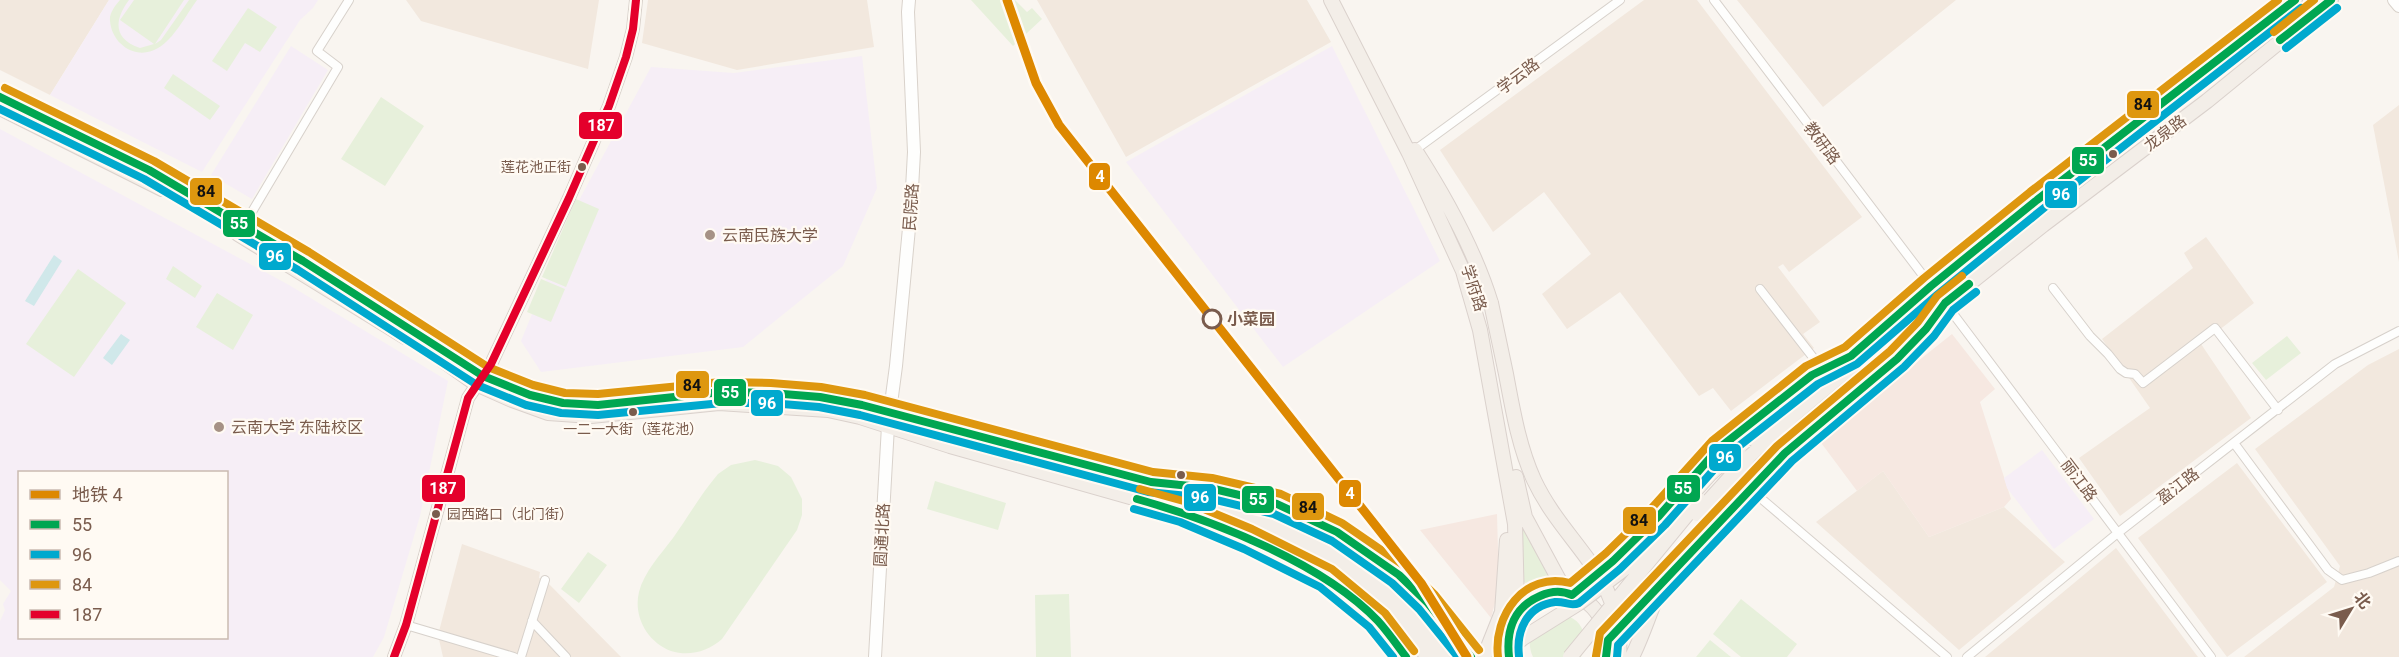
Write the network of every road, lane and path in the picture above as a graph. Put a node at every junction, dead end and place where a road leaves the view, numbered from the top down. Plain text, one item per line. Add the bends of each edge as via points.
1 (349, 0) edge
2 (636, 0) edge
3 (909, 0) edge
4 (1331, 0) edge
5 (1340, 0) edge
6 (1620, 0) edge
7 (1714, 0) edge
8 (2295, 0) edge
9 (2331, 0) edge
10 (2394, 0) edge
11 (2399, 6) edge
12 (0, 97) edge
13 (0, 108) edge
14 (1415, 150) junction
15 (243, 227) junction
16 (1463, 271) junction
17 (1931, 286) junction
18 (2053, 288) dead end
19 (1760, 289) dead end
20 (1945, 303) junction
21 (2399, 331) edge
22 (1851, 356) junction
23 (1822, 369) junction
24 (479, 380) junction
25 (2278, 410) junction
26 (889, 419) junction
27 (2234, 442) junction
28 (1742, 454) junction
29 (1151, 482) junction
30 (1750, 489) junction
31 (1183, 512) junction
32 (2119, 532) junction
33 (2399, 561) edge
34 (545, 580) dead end
35 (1568, 593) junction
36 (1512, 620) junction
37 (532, 621) junction
38 (406, 625) junction
39 (1608, 640) junction
40 (397, 654) edge
41 (514, 657) edge
42 (521, 657) edge
43 (566, 657) edge
44 (875, 657) edge
45 (1406, 657) edge
46 (1428, 657) edge
47 (1443, 657) edge
48 (1472, 657) edge
49 (1484, 657) edge
50 (1499, 657) edge
51 (1509, 657) edge
52 (1570, 657) edge
53 (1580, 657) edge
54 (1606, 657) edge
55 (1619, 657) edge
56 (1632, 657) edge
57 (1947, 657) edge
58 (1967, 657) edge
59 (2211, 657) edge

1 - 15 street via 317,51 338,67
2 - 24 main road via 626,57 609,106 491,364
3 - 26 main road, 民院路 via 914,152
4 - 16 main road, 学府路 via 1409,153
5 - 14 main road, 学府路
6 - 14 street, 学云路
7 - 17 street, 教研路
8 - 17 main road, 龙泉路
9 - 20 main road, 龙泉路
10 - 11 main road
12 - 15 main road via 149,170
13 - 24 main road via 143,178
14 - 35 main road, 学府路 via 1469,269 1486,328 1525,517
14 - 55 main road, bridge via 1441,190 1482,274 1521,447 1535,481 1557,519 1610,592 1617,617
15 - 24 main road via 303,261
16 - 36 main road, 学府路 via 1480,330 1515,524 1517,605
16 - 49 main road, 学府路 via 1507,526 1502,612
17 - 22 main road, 龙泉路
18 - 25 street via 2120,369 2135,374 2143,383 2215,328
19 - 23 street
20 - 28 main road, 龙泉路 via 1911,323
20 - 30 main road via 1897,359 1793,446
20 - 32 street, 丽江路
20 - 56 main road, bridge via 1890,355 1785,442 1719,509 1666,577
21 - 25 street, 盈江路 via 2335,364
22 - 23 main road
22 - 28 main road, 龙泉路 via 1785,411
23 - 35 main road via 1718,449 1613,561
24 - 26 main road via 564,403 598,405 722,392 820,397
24 - 38 main road via 468,398
25 - 27 street, 盈江路
26 - 29 main road
26 - 31 main road via 950,446
26 - 44 main road, 圆通北路
27 - 32 street, 盈江路
27 - 33 street via 2328,570 2342,580
28 - 50 main road, bridge via 1710,474 1628,566
28 - 52 main road, 龙泉路, bridge via 1702,495
28 - 53 main road, 龙泉路, bridge
29 - 47 main road via 1258,517 1316,541 1355,565 1389,593
29 - 48 main road via 1210,488 1277,504 1337,532 1399,576 1427,602
30 - 39 main road
30 - 57 street
31 - 45 main road via 1326,578 1377,620
31 - 46 main road via 1238,524 1316,555 1355,580 1392,613
32 - 58 street, 盈江路
32 - 59 street, 丽江路
34 - 37 street
35 - 36 main road via 1533,598
35 - 39 main road via 1597,612
36 - 51 main road, 学府路 via 1508,632
37 - 42 street
37 - 43 street
38 - 40 main road
38 - 41 street
39 - 54 main road

